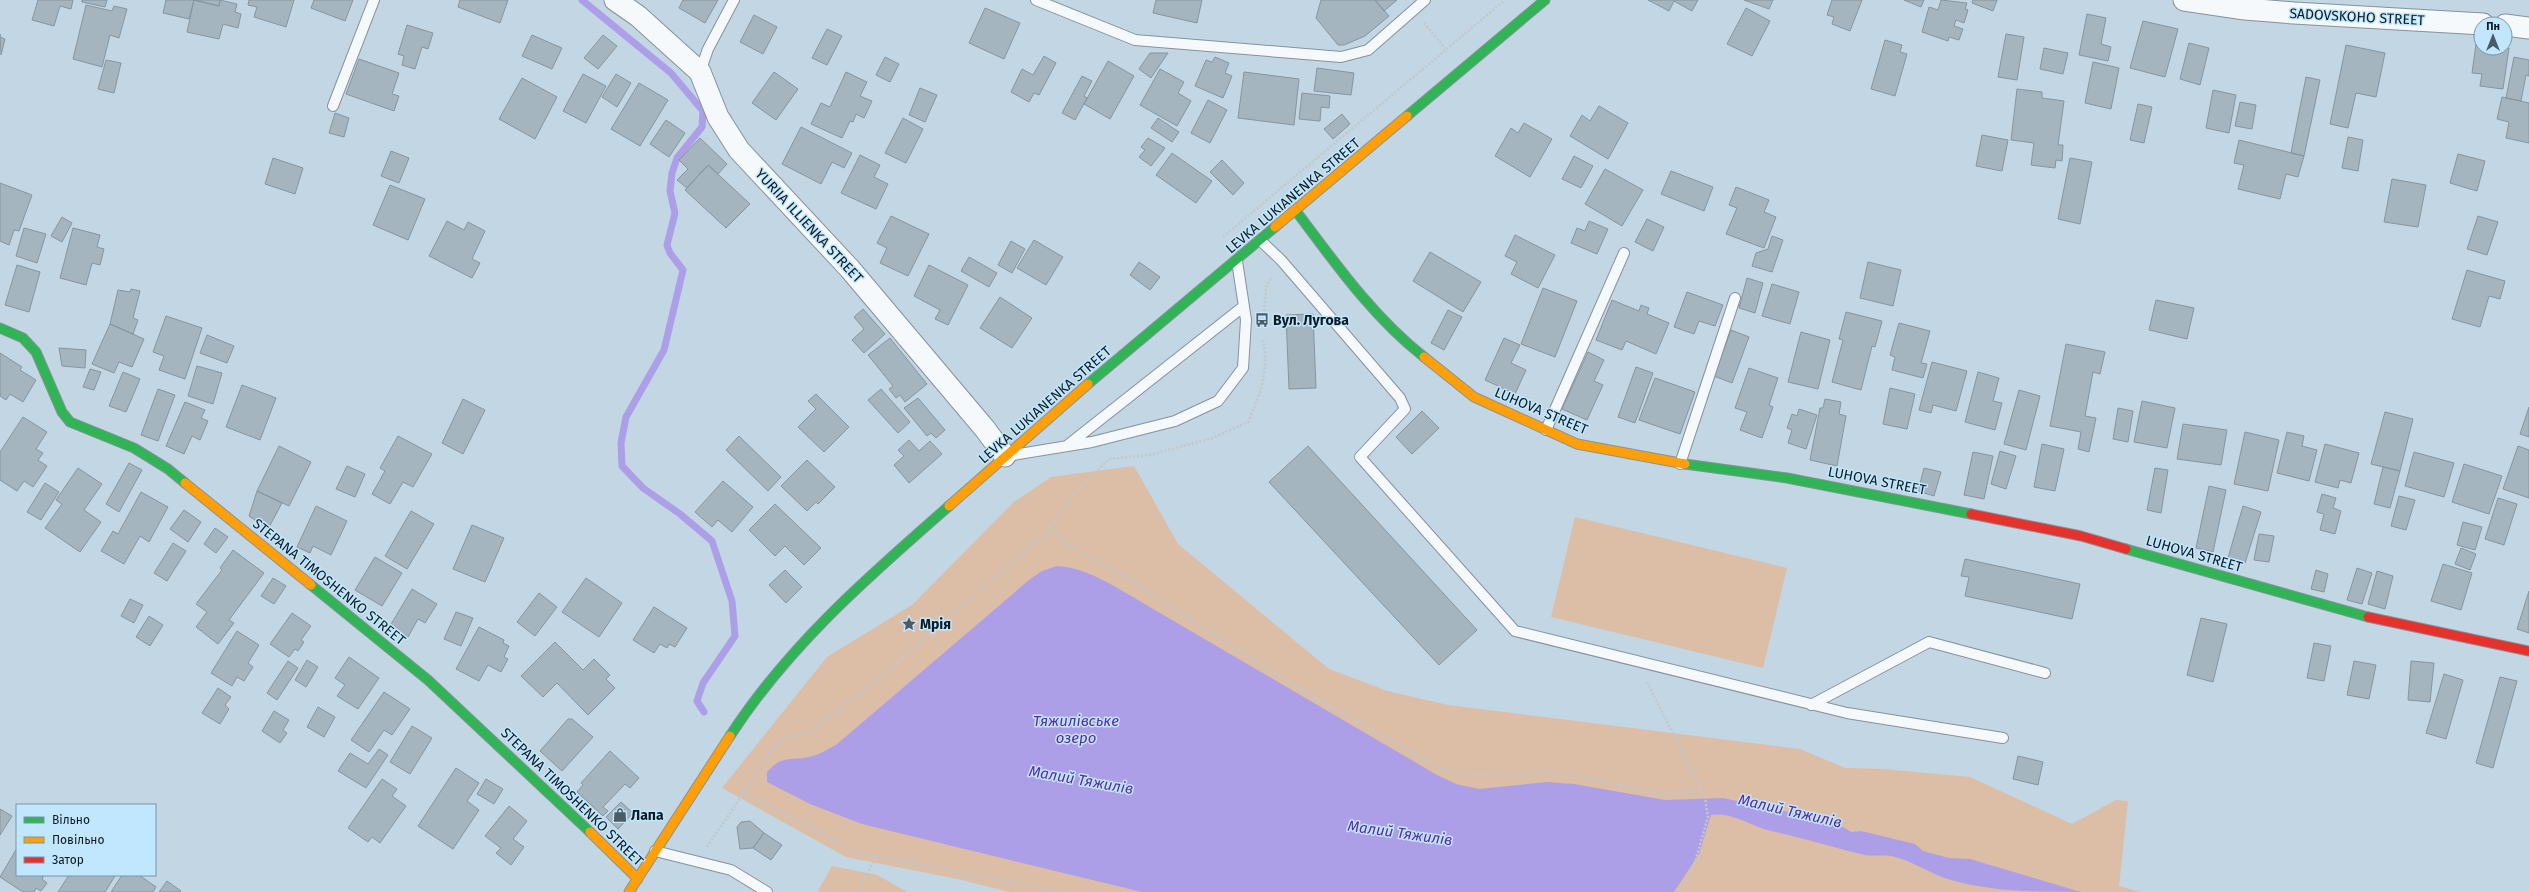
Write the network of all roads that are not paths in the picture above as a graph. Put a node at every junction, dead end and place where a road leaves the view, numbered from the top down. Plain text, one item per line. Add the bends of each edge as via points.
1 (374, 0) edge
2 (615, 0) edge
3 (734, 0) edge
4 (1036, 0) edge
5 (1425, 0) edge
6 (2184, 0) edge
7 (1537, 2) edge
8 (2473, 23) edge
9 (2513, 26) edge
10 (2529, 28) edge
11 (700, 72) junction
12 (333, 106) dead end
13 (1296, 211) junction
14 (1261, 241) junction
15 (1624, 253) dead end
16 (1237, 261) junction
17 (1735, 298) dead end
18 (1244, 306) junction
19 (0, 328) edge
20 (1546, 430) junction
21 (1066, 446) junction
22 (1005, 456) junction
23 (1680, 464) junction
24 (2529, 651) edge
25 (2044, 672) dead end
26 (1810, 704) junction
27 (2003, 738) dead end
28 (656, 851) junction
29 (638, 879) junction
30 (629, 892) edge
31 (767, 892) edge

1 - 12 lane
2 - 11 street, YURIIA ILLIENKA STREET via 638,16
3 - 11 lane via 708,49
4 - 5 lane via 1135,40 1341,57 1368,50
6 - 8 street, SADOVSKOHO STREET via 2294,13
7 - 13 street, LEVKA LUKIANENKA STREET
9 - 10 street
11 - 22 street, YURIIA ILLIENKA STREET via 718,117 739,150 850,269
13 - 14 street, LEVKA LUKIANENKA STREET
13 - 20 street, LUHOVA STREET via 1350,282 1398,337 1474,397
14 - 16 street, LEVKA LUKIANENKA STREET
14 - 26 lane via 1281,260 1400,398 1405,409 1360,457 1514,631
15 - 20 lane
16 - 18 lane
16 - 22 street, LEVKA LUKIANENKA STREET
17 - 23 lane
18 - 21 lane
18 - 21 lane via 1246,320 1243,368 1218,401 1175,421
19 - 29 street, STEPANA TIMOSHENKO STREET via 23,338 36,352 62,412 70,422 134,448 168,469 428,680
20 - 23 street, LUHOVA STREET via 1577,444
21 - 22 lane
22 - 28 street, LEVKA LUKIANENKA STREET via 849,594 789,656 743,716
23 - 24 street, LUHOVA STREET via 1788,478 2081,536 2343,612
25 - 26 lane via 1929,642
26 - 27 lane via 1847,713
28 - 29 street, LEVKA LUKIANENKA STREET
28 - 31 lane via 731,870
29 - 30 street, LEVKA LUKIANENKA STREET

